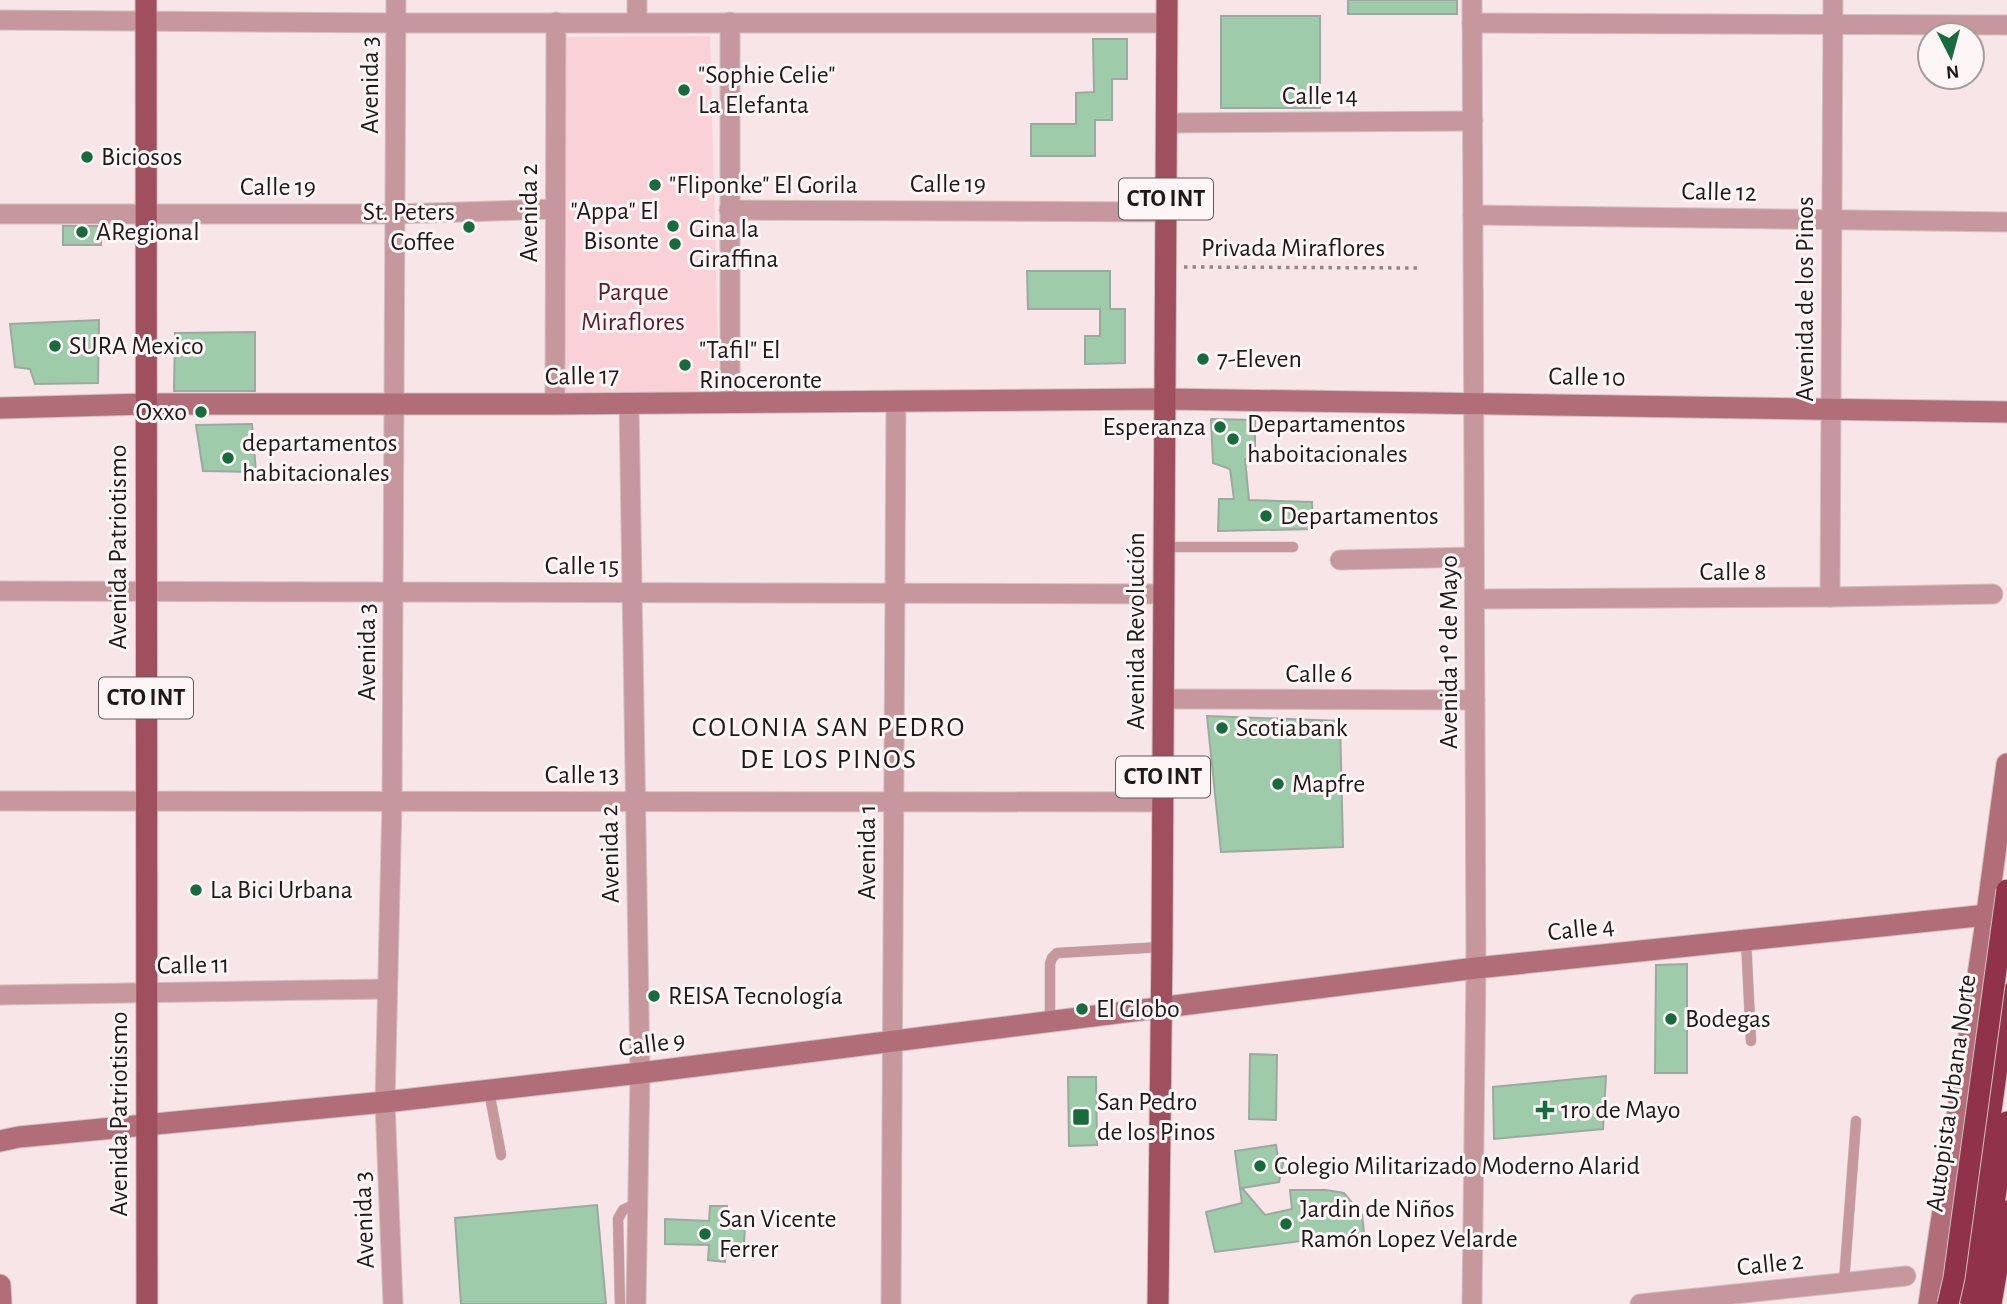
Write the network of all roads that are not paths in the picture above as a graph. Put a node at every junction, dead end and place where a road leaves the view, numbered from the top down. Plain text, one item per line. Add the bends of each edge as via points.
1 (396, 0) edge
2 (637, 0) edge
3 (1167, 0) edge
4 (1472, 0) edge
5 (1833, 0) edge
6 (146, 10) edge
7 (0, 20) edge
8 (556, 22) junction
9 (637, 22) junction
10 (730, 22) junction
11 (396, 23) junction
12 (1167, 23) junction
13 (1472, 23) junction
14 (1833, 25) junction
15 (2007, 25) edge
16 (1473, 121) junction
17 (1167, 123) junction
18 (555, 209) junction
19 (729, 210) junction
20 (1166, 212) junction
21 (146, 213) junction
22 (0, 214) edge
23 (395, 214) junction
24 (1473, 215) junction
25 (1832, 219) junction
26 (2007, 222) edge
27 (1166, 399) junction
28 (896, 401) junction
29 (629, 403) junction
30 (730, 403) junction
31 (146, 404) junction
32 (555, 404) junction
33 (1474, 404) junction
34 (395, 405) junction
35 (0, 408) edge
36 (1831, 409) junction
37 (2007, 412) edge
38 (1164, 547) junction
39 (1293, 547) dead end
40 (1475, 556) junction
41 (1340, 560) dead end
42 (0, 591) edge
43 (146, 591) junction
44 (632, 592) junction
45 (393, 593) junction
46 (895, 593) junction
47 (1164, 594) junction
48 (1993, 594) dead end
49 (1830, 597) junction
50 (1475, 598) junction
51 (1164, 699) junction
52 (1475, 700) junction
53 (2007, 764) edge
54 (0, 801) edge
55 (146, 802) junction
56 (392, 802) junction
57 (635, 802) junction
58 (894, 802) junction
59 (1163, 802) junction
60 (2007, 890) edge
61 (1997, 914) edge
62 (1746, 940) junction
63 (1162, 947) junction
64 (1476, 968) junction
65 (387, 989) junction
66 (146, 992) junction
67 (2007, 994) edge
68 (0, 995) edge
69 (1162, 1007) junction
70 (1050, 1021) junction
71 (1751, 1041) dead end
72 (892, 1042) junction
73 (640, 1073) junction
74 (489, 1090) junction
75 (385, 1102) junction
76 (1856, 1121) dead end
77 (2007, 1122) edge
78 (146, 1124) junction
79 (0, 1142) edge
80 (501, 1155) dead end
81 (637, 1202) junction
82 (2007, 1211) edge
83 (1906, 1276) dead end
84 (1844, 1282) junction
85 (0, 1285) edge
86 (1, 1304) edge
87 (147, 1304) edge
88 (393, 1304) edge
89 (620, 1304) edge
90 (636, 1304) edge
91 (891, 1304) edge
92 (1158, 1304) edge
93 (1472, 1304) edge
94 (1640, 1304) edge
95 (1929, 1304) edge
96 (1948, 1304) edge
97 (1958, 1304) edge
98 (1972, 1304) edge
99 (1991, 1304) edge

1 - 11 street, Avenida 3
2 - 9 street
3 - 12 main road, Avenida Revolución / CTO INT
4 - 13 street, Avenida 1º de Mayo
5 - 14 street, Avenida de los Pinos
6 - 7 street
6 - 11 street
6 - 21 main road, Avenida Patriotismo / CTO INT
8 - 9 street
8 - 11 street
8 - 18 street, Avenida 2
9 - 10 street
10 - 12 street
10 - 19 street
11 - 23 street, Avenida 3
12 - 17 main road, Avenida Revolución / CTO INT
13 - 14 street
13 - 16 street, Avenida 1º de Mayo
14 - 15 street
14 - 25 street, Avenida de los Pinos
16 - 17 street, Calle 14
16 - 24 street, Avenida 1º de Mayo
17 - 20 main road, Avenida Revolución / CTO INT
18 - 23 street, Calle 19
18 - 32 street, Avenida 2
19 - 20 street, Calle 19
19 - 30 street
20 - 27 main road, Avenida Revolución / CTO INT
21 - 22 street, Calle 19
21 - 23 street, Calle 19
21 - 31 main road, Avenida Patriotismo / CTO INT
23 - 34 street, Avenida 3
24 - 25 street, Calle 12
24 - 33 street, Avenida 1º de Mayo
25 - 26 street, Calle 12
25 - 36 street, Avenida de los Pinos
27 - 28 street, Calle 17
27 - 33 street, Calle 10
27 - 38 main road, Avenida Revolución / CTO INT
28 - 30 street, Calle 17
28 - 46 street, Avenida 1
29 - 30 street, Calle 17
29 - 32 street, Calle 17
29 - 44 street, Avenida 2
31 - 34 street, Calle 17
31 - 35 street, Calle 17
31 - 43 main road, Avenida Patriotismo / CTO INT
32 - 34 street, Calle 17
33 - 36 street, Calle 10
33 - 40 street, Avenida 1º de Mayo
34 - 45 street, Avenida 3
36 - 37 street, Calle 10
36 - 49 street, Avenida de los Pinos
38 - 39 lane
38 - 47 main road, Avenida Revolución / CTO INT
40 - 41 street
40 - 50 street, Avenida 1º de Mayo
42 - 43 street, Calle 15
43 - 45 street, Calle 15
43 - 55 main road, Avenida Patriotismo / CTO INT
44 - 45 street, Calle 15
44 - 46 street, Calle 15
44 - 57 street, Avenida 2
45 - 56 street, Avenida 3
46 - 47 street, Calle 15
46 - 58 street, Avenida 1
47 - 51 main road, Avenida Revolución / CTO INT
48 - 49 street, Calle 8
49 - 50 street, Calle 8
50 - 52 street, Avenida 1º de Mayo
51 - 52 street, Calle 6
51 - 59 main road, Avenida Revolución / CTO INT
52 - 64 street, Avenida 1º de Mayo
53 - 61 street
54 - 55 street, Calle 13
55 - 56 street, Calle 13
55 - 66 main road, Avenida Patriotismo / CTO INT
56 - 57 street, Calle 13
56 - 65 street, Avenida 3
57 - 58 street, Calle 13
57 - 73 street, Avenida 2
58 - 59 street, Calle 13
58 - 72 street, Avenida 1
59 - 63 main road, Avenida Revolución / CTO INT
60 - 96 highway, Autopista Urbana Norte, bridge
61 - 62 street, Calle 4
61 - 95 street
62 - 64 street, Calle 4
62 - 71 lane
63 - 69 main road, Avenida Revolución / CTO INT
63 - 70 lane via 1057,953 1050,964
64 - 69 street, Calle 4
64 - 93 street, Avenida 1º de Mayo
65 - 66 street, Calle 11
65 - 75 street, Avenida 3
66 - 68 street, Calle 11
66 - 78 main road, Avenida Patriotismo / CTO INT
67 - 97 highway via 1984,1162
69 - 70 street, Calle 9
69 - 92 main road, Avenida Revolución / CTO INT
70 - 72 street, Calle 9
72 - 73 street, Calle 9
72 - 91 street, Avenida 1
73 - 74 street, Calle 9
73 - 81 street, Avenida 2
74 - 75 street, Calle 9
74 - 80 lane
75 - 78 street, Calle 9
75 - 88 street, Avenida 3
76 - 84 lane
77 - 98 highway
78 - 79 street, Calle 9
78 - 87 main road, Avenida Patriotismo / CTO INT
81 - 89 lane via 618,1219
81 - 90 street, Avenida 2
82 - 99 highway
83 - 84 street, Calle 2
84 - 94 street, Calle 2
85 - 86 street

